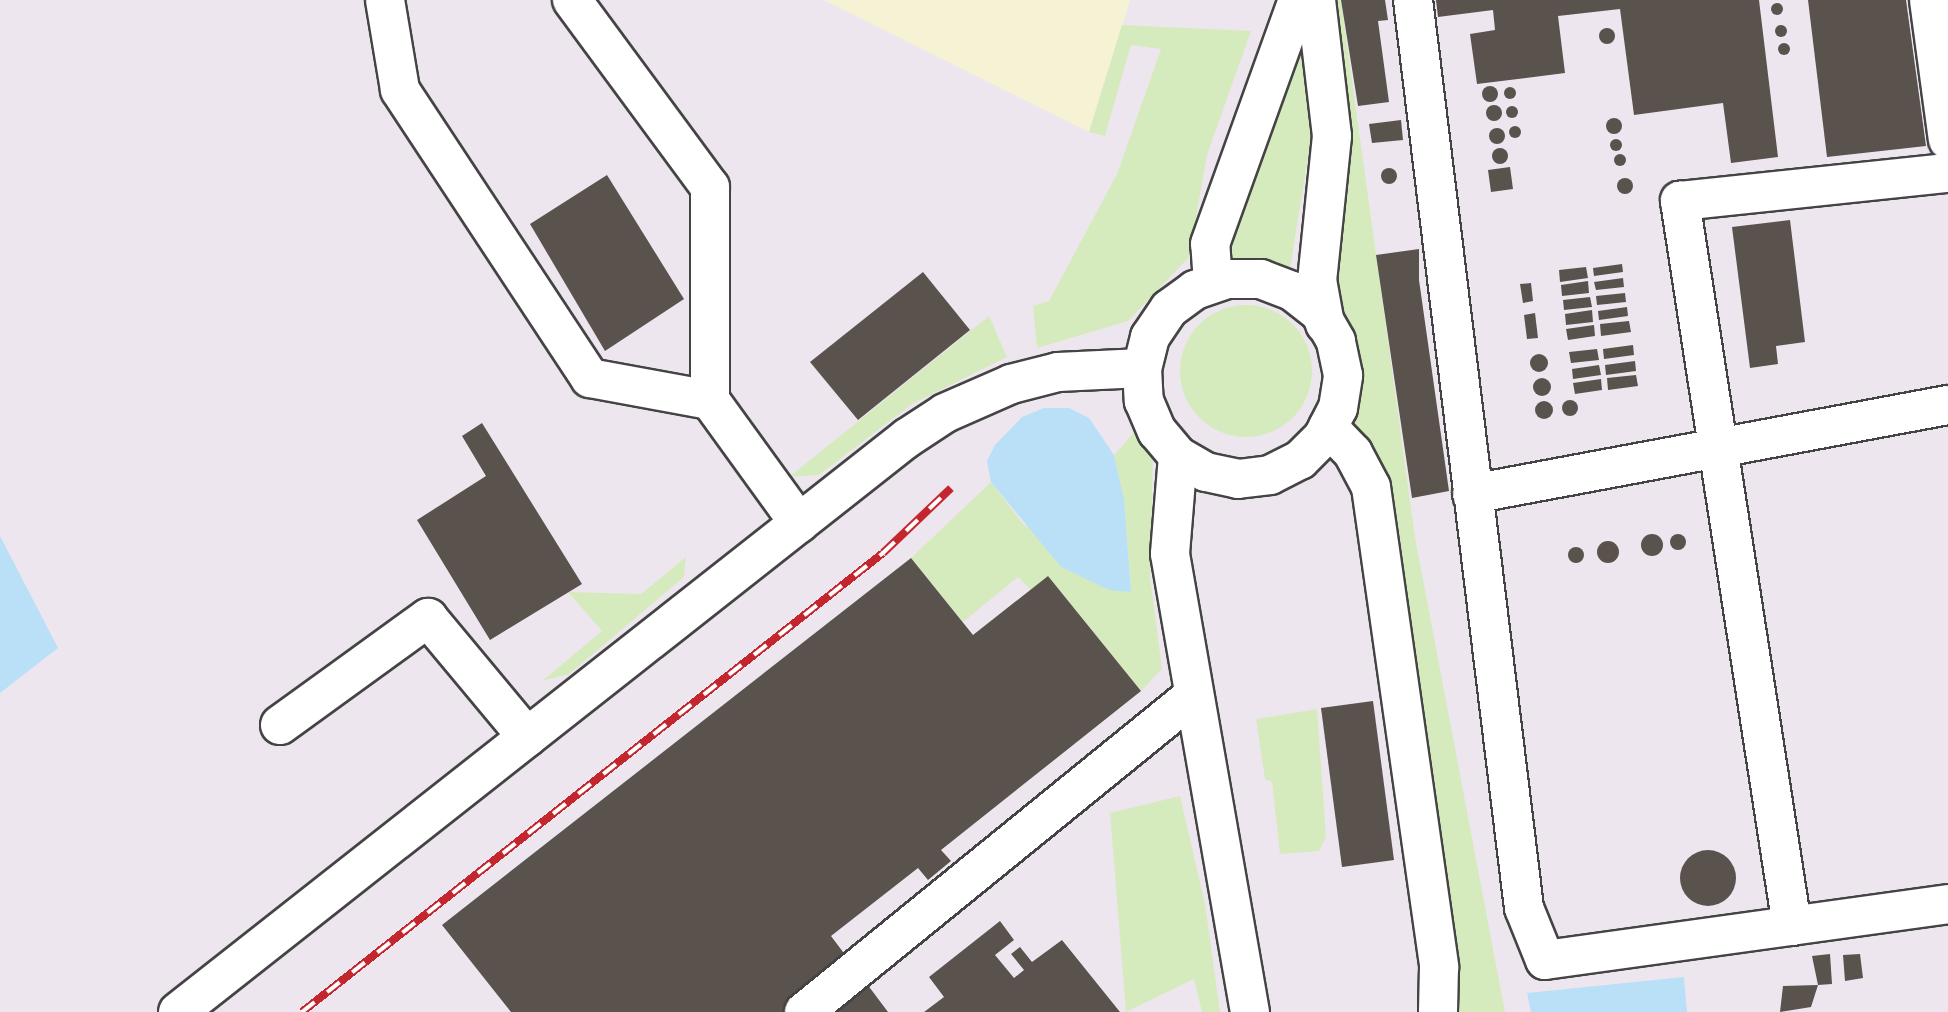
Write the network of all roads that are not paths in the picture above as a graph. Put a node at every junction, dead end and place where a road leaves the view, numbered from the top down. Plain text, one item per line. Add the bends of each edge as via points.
1 (385, 0) edge
2 (572, 0) edge
3 (1298, 0) edge
4 (1315, 0) edge
5 (1413, 0) edge
6 (1929, 0) edge
7 (1948, 140) edge
8 (1948, 173) edge
9 (1213, 283) junction
10 (1325, 324) junction
11 (1142, 368) junction
12 (710, 400) junction
13 (1948, 405) edge
14 (1328, 427) junction
15 (1714, 449) junction
16 (1178, 456) junction
17 (1472, 494) junction
18 (799, 523) junction
19 (1192, 697) junction
20 (280, 725) dead end
21 (527, 737) junction
22 (1948, 904) edge
23 (1792, 926) junction
24 (178, 1012) edge
25 (804, 1012) edge
26 (1250, 1012) edge
27 (1438, 1012) edge

1 - 12 lane via 400,90 590,378
2 - 12 lane via 710,187
3 - 9 lane via 1210,244
4 - 10 lane via 1332,136 1317,280
5 - 17 lane
6 - 7 lane
8 - 15 lane via 1680,201
9 - 10 lane via 1261,279 1292,291
9 - 11 lane via 1169,309 1150,337
10 - 14 lane via 1336,341 1343,375 1338,408
11 - 16 lane via 1148,411 1157,431
11 - 18 lane via 1058,372 981,396 907,438
12 - 18 lane
13 - 15 lane
14 - 16 lane via 1300,460 1270,475 1217,475
14 - 27 lane via 1353,453 1371,487 1439,967
15 - 17 lane
15 - 23 lane
16 - 19 lane via 1170,554
17 - 23 lane via 1524,908 1545,960
18 - 21 lane
19 - 25 lane
19 - 26 lane
20 - 21 lane via 428,618
21 - 24 lane
22 - 23 lane

